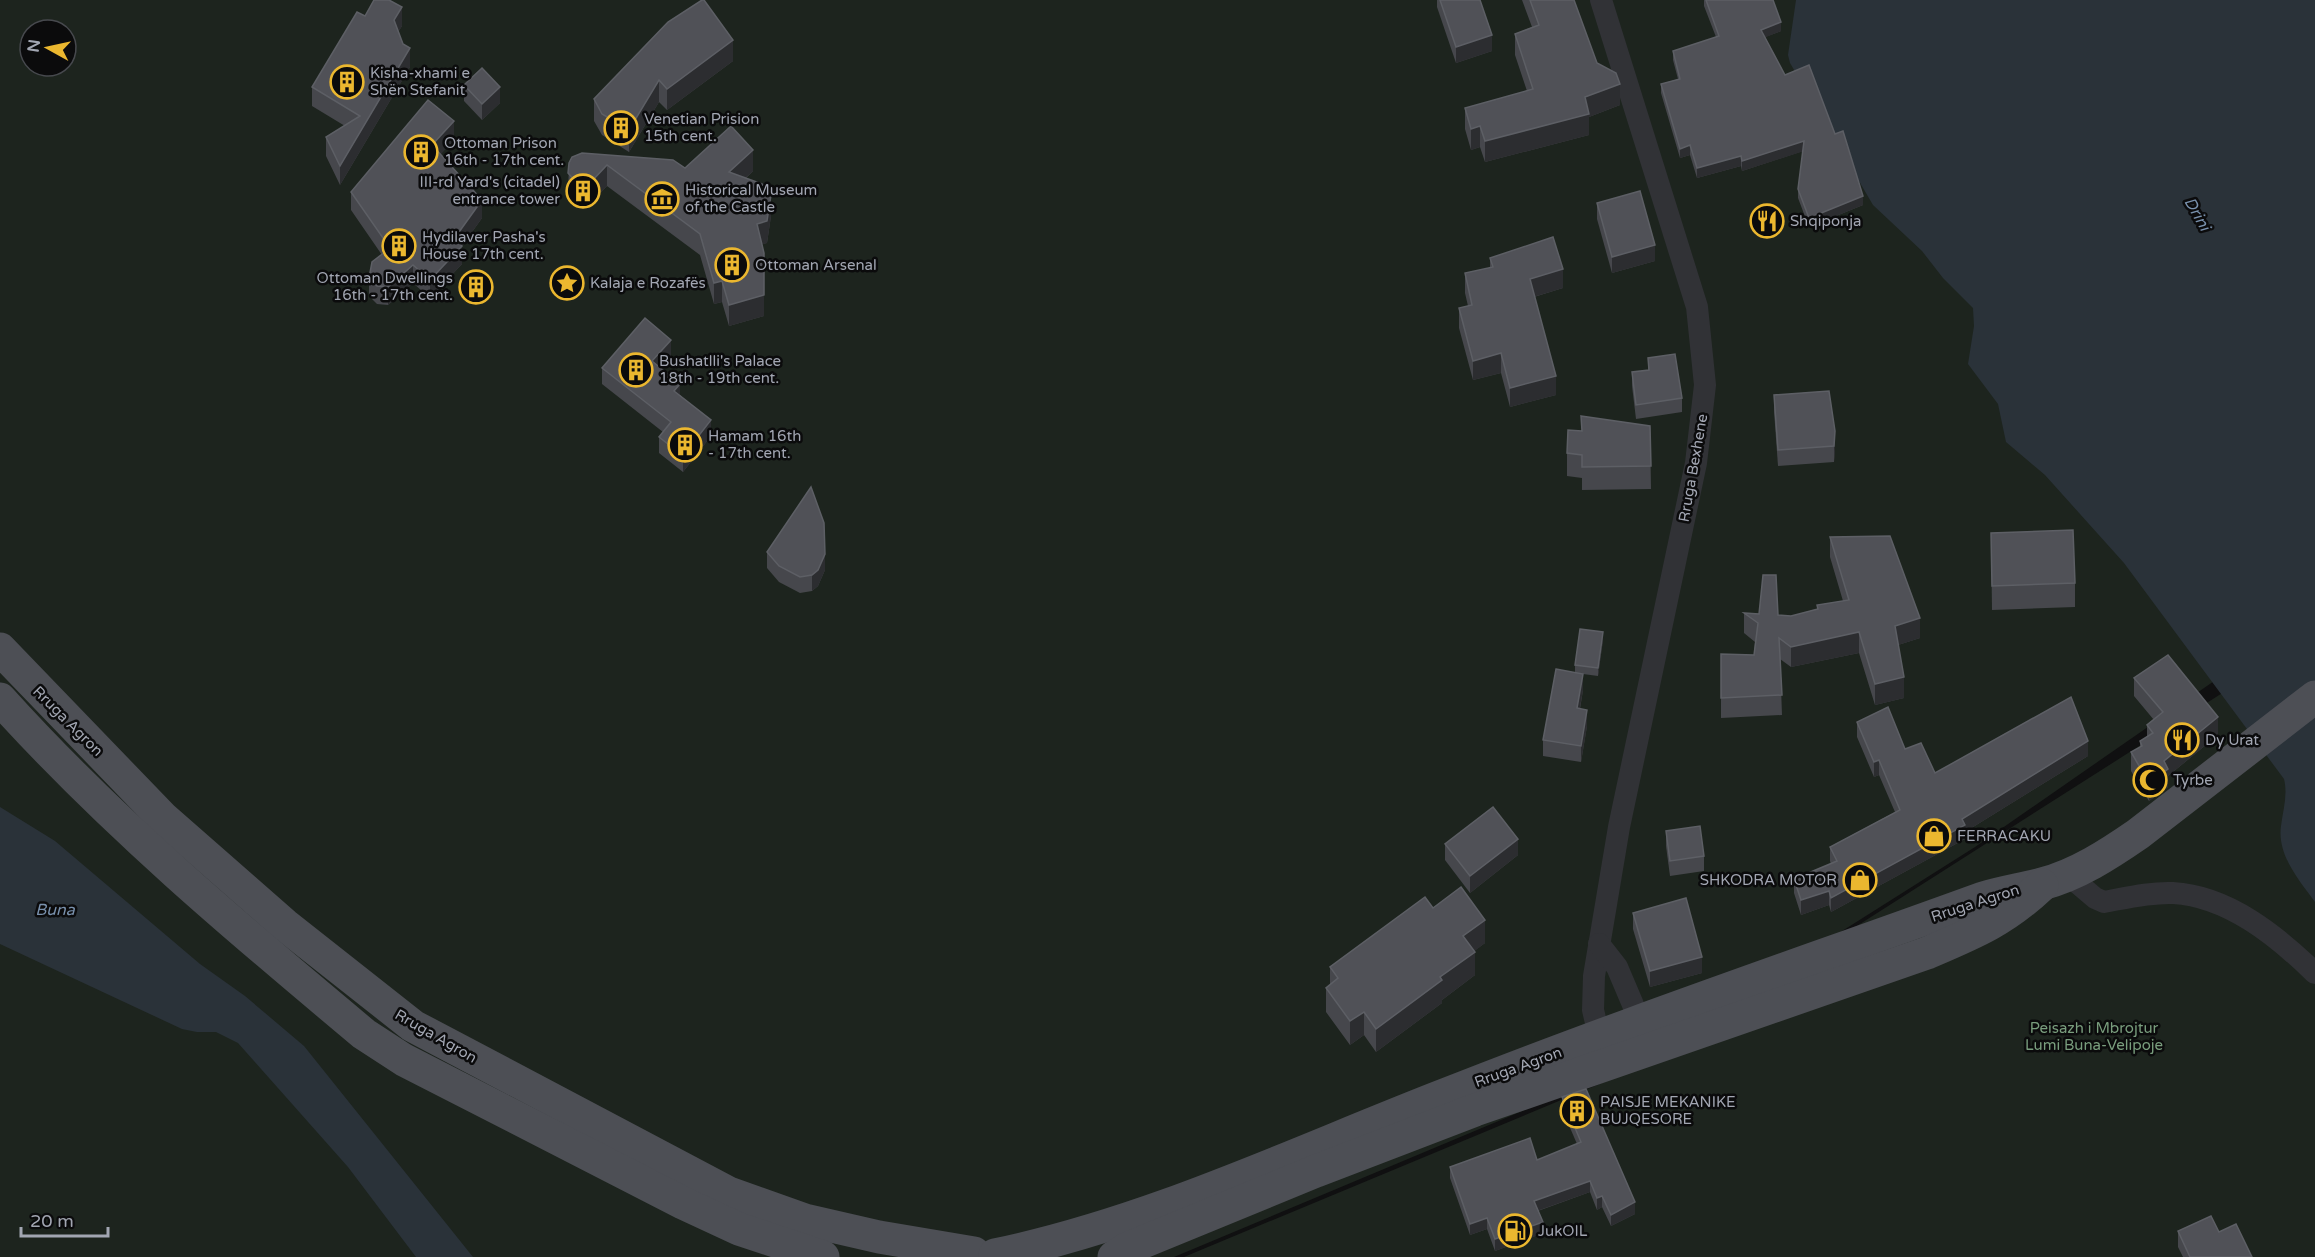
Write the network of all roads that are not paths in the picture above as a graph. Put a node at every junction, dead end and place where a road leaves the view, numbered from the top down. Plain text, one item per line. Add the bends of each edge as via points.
1 (1601, 0) edge
2 (0, 649) edge
3 (2315, 697) edge
4 (0, 699) edge
5 (2056, 879) junction
6 (1599, 944) junction
7 (2315, 973) edge
8 (1646, 1035) junction
9 (1603, 1050) junction
10 (982, 1255) edge
11 (823, 1257) edge
12 (1114, 1257) edge

1 - 6 street, Rruga Bexhene via 1697,307 1706,385 1696,463 1644,700
2 - 10 main road, Rruga Agron via 164,818 294,932 413,1026 729,1193 805,1220
3 - 5 main road, Rruga Agron via 2138,834
4 - 11 main road via 118,821 364,1034 404,1060 683,1203 739,1229
5 - 7 street via 2104,902 2172,893 2202,898 2267,932
5 - 8 main road, Rruga Agron via 1983,898
6 - 8 street via 1617,967
6 - 9 street, Rruga Bexhene via 1592,993
8 - 9 main road, Rruga Agron
9 - 10 main road, Rruga Agron via 1433,1099 1154,1212 1044,1244
9 - 12 main road, Rruga Agron via 1475,1110 1316,1171

